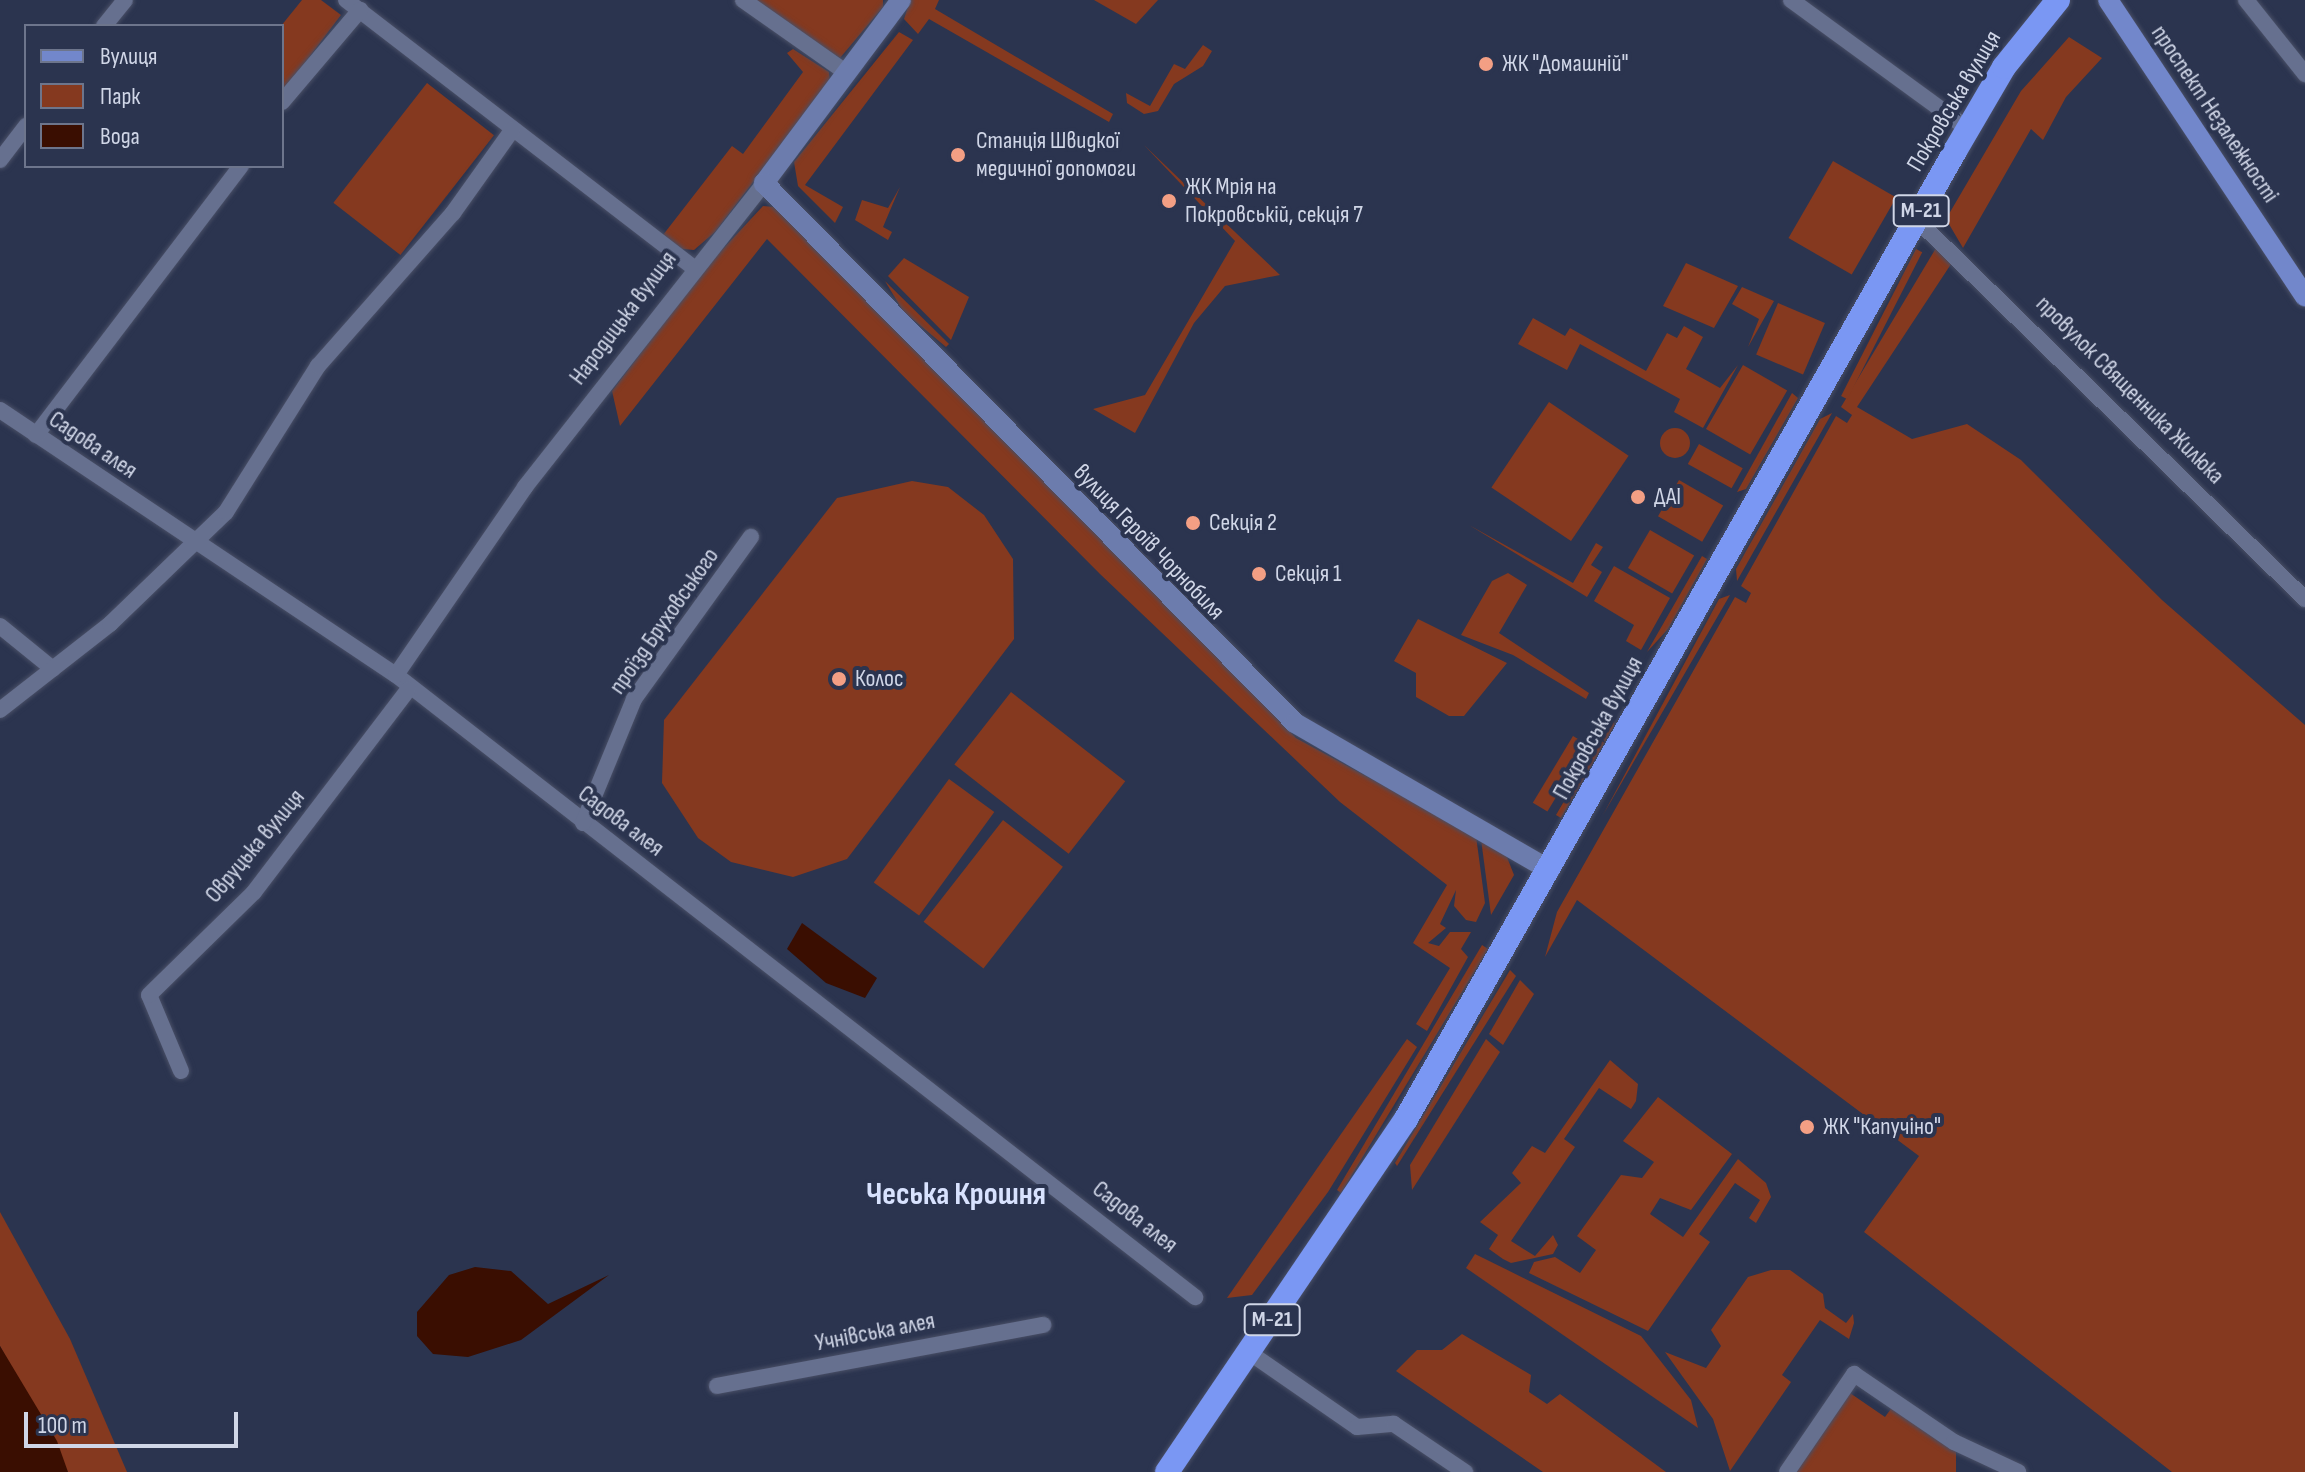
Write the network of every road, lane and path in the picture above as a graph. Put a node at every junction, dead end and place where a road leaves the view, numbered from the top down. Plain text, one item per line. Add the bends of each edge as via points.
1 (125, 0) edge
2 (743, 0) edge
3 (901, 0) edge
4 (1791, 0) edge
5 (2058, 0) edge
6 (2108, 0) edge
7 (2246, 0) edge
8 (353, 5) edge
9 (106, 24) edge
10 (847, 73) junction
11 (2305, 74) edge
12 (284, 99) edge
13 (24, 129) edge
14 (513, 129) junction
15 (1968, 129) junction
16 (0, 160) edge
17 (239, 168) edge
18 (764, 183) junction
19 (1916, 219) junction
20 (693, 267) junction
21 (2302, 286) edge
22 (0, 410) edge
23 (36, 435) junction
24 (751, 537) dead end
25 (193, 540) junction
26 (2305, 599) edge
27 (0, 626) edge
28 (53, 669) junction
29 (396, 675) junction
30 (408, 690) junction
31 (0, 710) edge
32 (583, 823) junction
33 (1550, 870) junction
34 (181, 1071) dead end
35 (1195, 1297) dead end
36 (1043, 1325) dead end
37 (1250, 1353) junction
38 (717, 1386) dead end
39 (1167, 1472) edge
40 (1465, 1472) edge
41 (1787, 1472) edge
42 (2018, 1472) edge

1 - 9 street
2 - 10 street
3 - 10 street, Народицька вулиця
4 - 15 street
5 - 15 highway, Покровська вулиця / М-21
6 - 21 main road, проспект Незалежності
7 - 11 street
8 - 12 street
8 - 14 street
10 - 18 street, Народицька вулиця
13 - 16 street
14 - 20 street
14 - 25 street via 453,213 318,366 226,512
15 - 19 highway, Покровська вулиця / М-21
17 - 23 street
18 - 20 street, Народицька вулиця
18 - 33 street, вулиця Героїв Чорнобиля via 1295,723
19 - 26 street, провулок Священника Жилюка
19 - 33 highway, Покровська вулиця / М-21
20 - 29 street, Народицька вулиця via 525,487
22 - 23 street, Садова алея
23 - 25 street, Садова алея
24 - 32 street, проїзд Бруховського via 634,699
25 - 28 street via 120,616
25 - 29 street, Садова алея
27 - 28 street
28 - 31 street
29 - 30 street, Садова алея
30 - 32 street, Садова алея
30 - 34 street, Овруцька вулиця via 254,892 149,995
32 - 35 street, Садова алея
33 - 37 highway, Покровська вулиця / М-21 via 1406,1119
36 - 38 street, Учнівська алея
37 - 39 highway, Покровська вулиця / М-21
37 - 40 street via 1357,1427 1394,1424
41 - 42 street via 1854,1374 1954,1442

